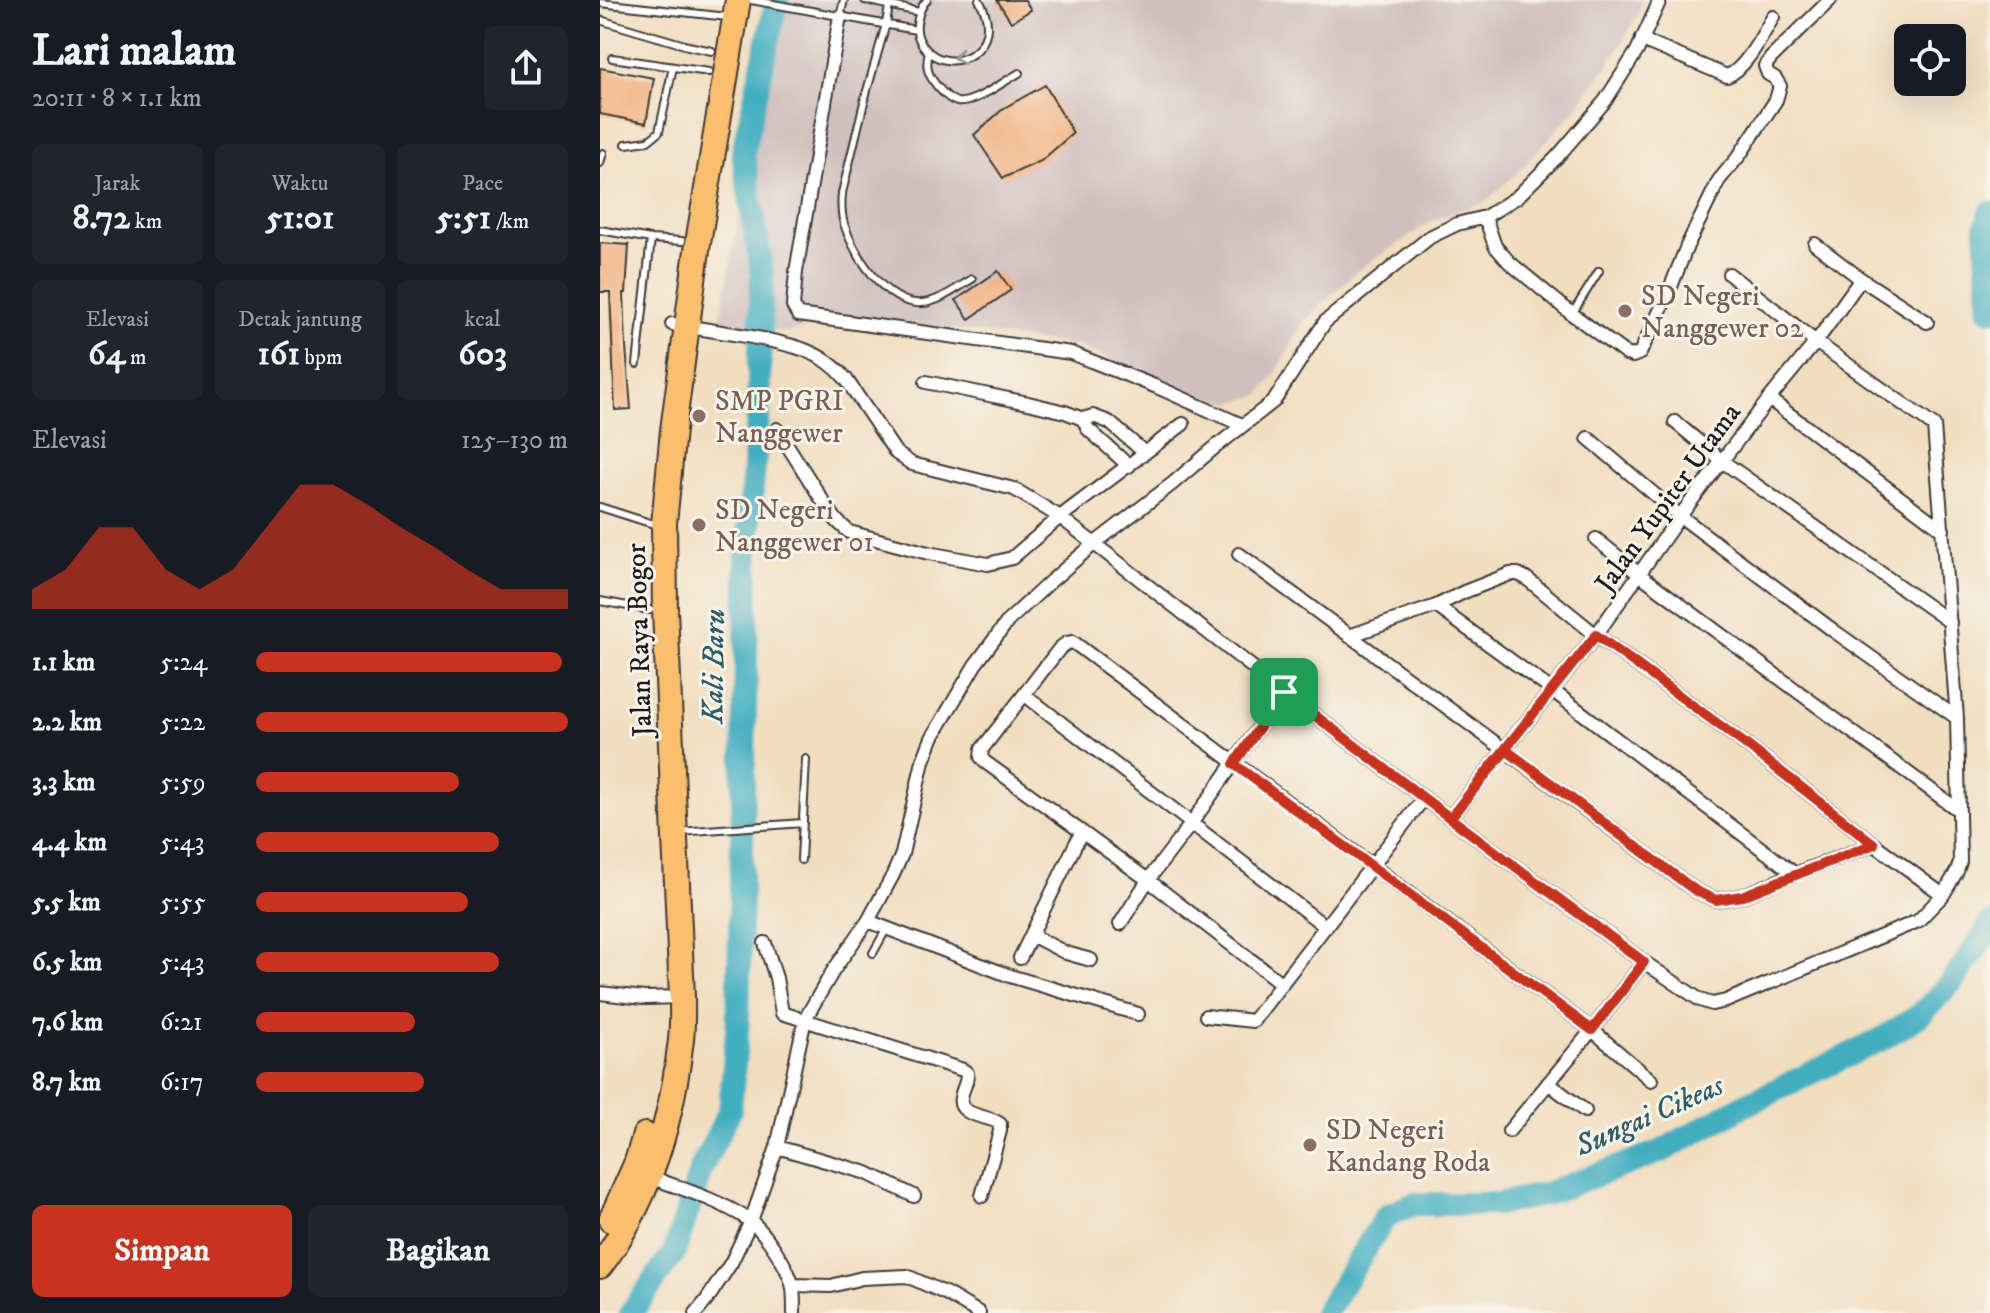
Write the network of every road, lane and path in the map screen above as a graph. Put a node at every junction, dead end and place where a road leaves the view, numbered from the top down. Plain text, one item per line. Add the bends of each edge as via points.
1 (751, 0) edge
2 (844, 0) edge
3 (865, 0) edge
4 (927, 0) edge
5 (979, 0) edge
6 (1660, 0) edge
7 (1830, 0) edge
8 (600, 3) edge
9 (890, 3) edge
10 (728, 9) edge
11 (919, 12) junction
12 (836, 15) junction
13 (1773, 17) dead end
14 (600, 20) edge
15 (886, 24) junction
16 (916, 30) junction
17 (1642, 38) junction
18 (929, 52) junction
19 (612, 58) dead end
20 (710, 62) junction
21 (673, 67) junction
22 (1019, 73) dead end
23 (626, 144) dead end
24 (603, 153) dead end
25 (600, 163) edge
26 (1485, 217) junction
27 (600, 230) edge
28 (651, 239) junction
29 (682, 241) junction
30 (1815, 244) dead end
31 (1599, 271) dead end
32 (1729, 274) dead end
33 (972, 279) dead end
34 (1861, 279) junction
35 (1572, 314) junction
36 (1927, 322) dead end
37 (689, 327) junction
38 (1816, 342) junction
39 (637, 364) dead end
40 (926, 382) dead end
41 (1769, 399) junction
42 (1083, 419) junction
43 (1675, 422) dead end
44 (1183, 424) dead end
45 (1242, 425) junction
46 (777, 429) dead end
47 (1588, 438) dead end
48 (1145, 453) junction
49 (1722, 461) junction
50 (1129, 466) junction
51 (600, 507) edge
52 (1680, 516) junction
53 (1060, 517) junction
54 (657, 523) junction
55 (1943, 530) junction
56 (1596, 539) dead end
57 (1095, 543) junction
58 (1239, 554) dead end
59 (1639, 574) junction
60 (600, 601) edge
61 (1436, 606) junction
62 (650, 610) junction
63 (1950, 622) junction
64 (1596, 635) junction
65 (1349, 636) junction
66 (1553, 691) junction
67 (1284, 692) junction
68 (1025, 695) junction
69 (1957, 718) junction
70 (1506, 750) junction
71 (806, 759) dead end
72 (1234, 764) junction
73 (1424, 798) junction
74 (1958, 810) junction
75 (1450, 818) junction
76 (803, 823) junction
77 (1191, 824) junction
78 (672, 833) junction
79 (1081, 833) junction
80 (1874, 844) junction
81 (801, 860) dead end
82 (1373, 866) junction
83 (1795, 874) junction
84 (1148, 880) junction
85 (1943, 895) junction
86 (868, 921) junction
87 (1120, 924) dead end
88 (1326, 927) junction
89 (887, 928) junction
90 (1033, 936) junction
91 (765, 943) dead end
92 (873, 953) dead end
93 (1020, 958) dead end
94 (1091, 960) dead end
95 (1644, 962) junction
96 (1282, 984) junction
97 (600, 993) edge
98 (675, 998) junction
99 (1138, 1014) dead end
100 (1206, 1016) dead end
101 (805, 1019) junction
102 (1592, 1030) junction
103 (1651, 1080) dead end
104 (1548, 1083) junction
105 (1585, 1111) dead end
106 (1509, 1131) dead end
107 (777, 1147) junction
108 (650, 1177) junction
109 (914, 1196) dead end
110 (982, 1196) dead end
111 (751, 1221) junction
112 (600, 1239) edge
113 (600, 1266) edge
114 (793, 1285) junction
115 (696, 1313) edge
116 (794, 1313) edge
117 (979, 1313) edge

1 - 12 lane
2 - 12 lane
3 - 9 lane
4 - 11 lane
5 -> 18 lane via 987,13 984,43 958,60
6 - 17 street
7 - 35 street via 1765,66 1780,86 1776,100 1719,180 1640,353 1626,354
8 - 10 lane
9 - 11 lane
9 - 15 lane
10 - 20 highway, Jalan Raya Bogor
10 - 37 highway, Jalan Raya Bogor
11 - 16 lane
12 - 15 lane
12 - 45 street via 796,272 793,306 798,315 1071,353
13 - 17 street via 1736,73 1727,76
14 - 20 lane
15 - 16 lane
15 - 33 lane via 842,193 843,222 870,271 900,299 924,303
16 - 18 lane
17 - 26 street via 1605,101 1558,156 1517,197
18 - 22 lane via 928,73 958,102
19 - 21 lane
20 - 21 lane
20 - 29 highway, Jalan Raya Bogor
21 - 23 lane via 659,132 648,141
24 - 25 lane
26 - 35 street via 1495,246 1509,262
26 - 45 street via 1430,237 1325,322 1274,401
27 - 28 lane
28 - 29 lane
28 - 39 lane
29 - 37 highway, Jalan Raya Bogor
30 - 34 street
31 - 35 lane
32 - 38 street
34 - 36 street
34 - 38 street, Jalan Yupiter Utama
37 - 53 street via 792,344 827,361 839,370 896,453 912,464 1014,489
37 - 54 highway, Jalan Raya Bogor via 658,427
38 - 41 street, Jalan Yupiter Utama
38 - 55 street via 1934,426
40 - 42 street
41 - 49 street, Jalan Yupiter Utama
41 - 55 street
42 - 48 street via 1093,416 1109,422
42 - 50 street
43 - 49 street
44 - 48 street
45 - 57 street
46 - 53 street via 849,532 988,564 1012,558
47 - 52 street
48 - 50 street
49 - 52 street, Jalan Yupiter Utama
49 - 63 street
50 - 53 street
51 - 54 lane
52 - 59 street, Jalan Yupiter Utama
52 - 69 street
53 - 57 street
54 - 62 highway, Jalan Raya Bogor
54 - 78 highway, Jalan Raya Bogor
55 - 63 street
56 - 59 street
57 - 67 street
57 - 86 street via 1008,621 975,665 932,738 902,854
58 - 65 street
59 - 64 street, Jalan Yupiter Utama
59 - 74 street
60 - 62 lane
61 - 64 street via 1518,574
61 - 65 street
61 - 66 street
62 - 98 highway, Jalan Raya Bogor
63 - 69 street
64 - 66 street, Jalan Yupiter Utama
64 - 80 street
65 - 70 street
66 - 70 street, Jalan Yupiter Utama
66 - 83 street
67 - 72 street
67 - 73 street
68 - 72 street via 1060,648 1073,642
68 - 77 street
68 - 79 street via 981,757
69 - 74 street
70 - 75 street, Jalan Yupiter Utama
70 - 83 street via 1696,891 1716,900 1742,896
71 - 76 lane
72 - 77 street
72 - 82 street
73 - 75 street
73 - 82 street
74 - 85 street via 1960,862
75 - 95 street
76 - 78 lane
76 - 81 lane
77 - 84 street
77 - 88 street
78 - 98 highway, Jalan Raya Bogor
79 - 84 street
79 - 90 street
80 - 83 street
80 - 85 street
82 - 88 street
82 - 102 street
84 - 87 street
84 - 96 street
85 - 95 street via 1918,921 1712,1004
86 - 89 street
86 - 101 street
88 - 96 street
89 - 92 lane
89 - 99 street via 1027,982
90 - 93 street
90 - 94 street
91 - 101 street via 781,1012
95 - 102 street
96 - 100 street via 1253,1021
97 - 98 street
98 - 108 highway, Jalan Raya Bogor via 681,1045
98 - 112 highway, Jalan Raya Bogor via 637,1162
101 - 107 street
101 - 110 street via 967,1073 961,1105 1000,1124
102 - 103 street
102 - 104 street
104 - 105 street
104 - 106 street
107 - 109 street via 867,1173
107 - 111 street
108 - 111 street
108 - 113 highway, Jalan Raya Bogor
111 - 114 street
111 - 115 street via 731,1263
114 - 116 street
114 - 117 street via 907,1276

